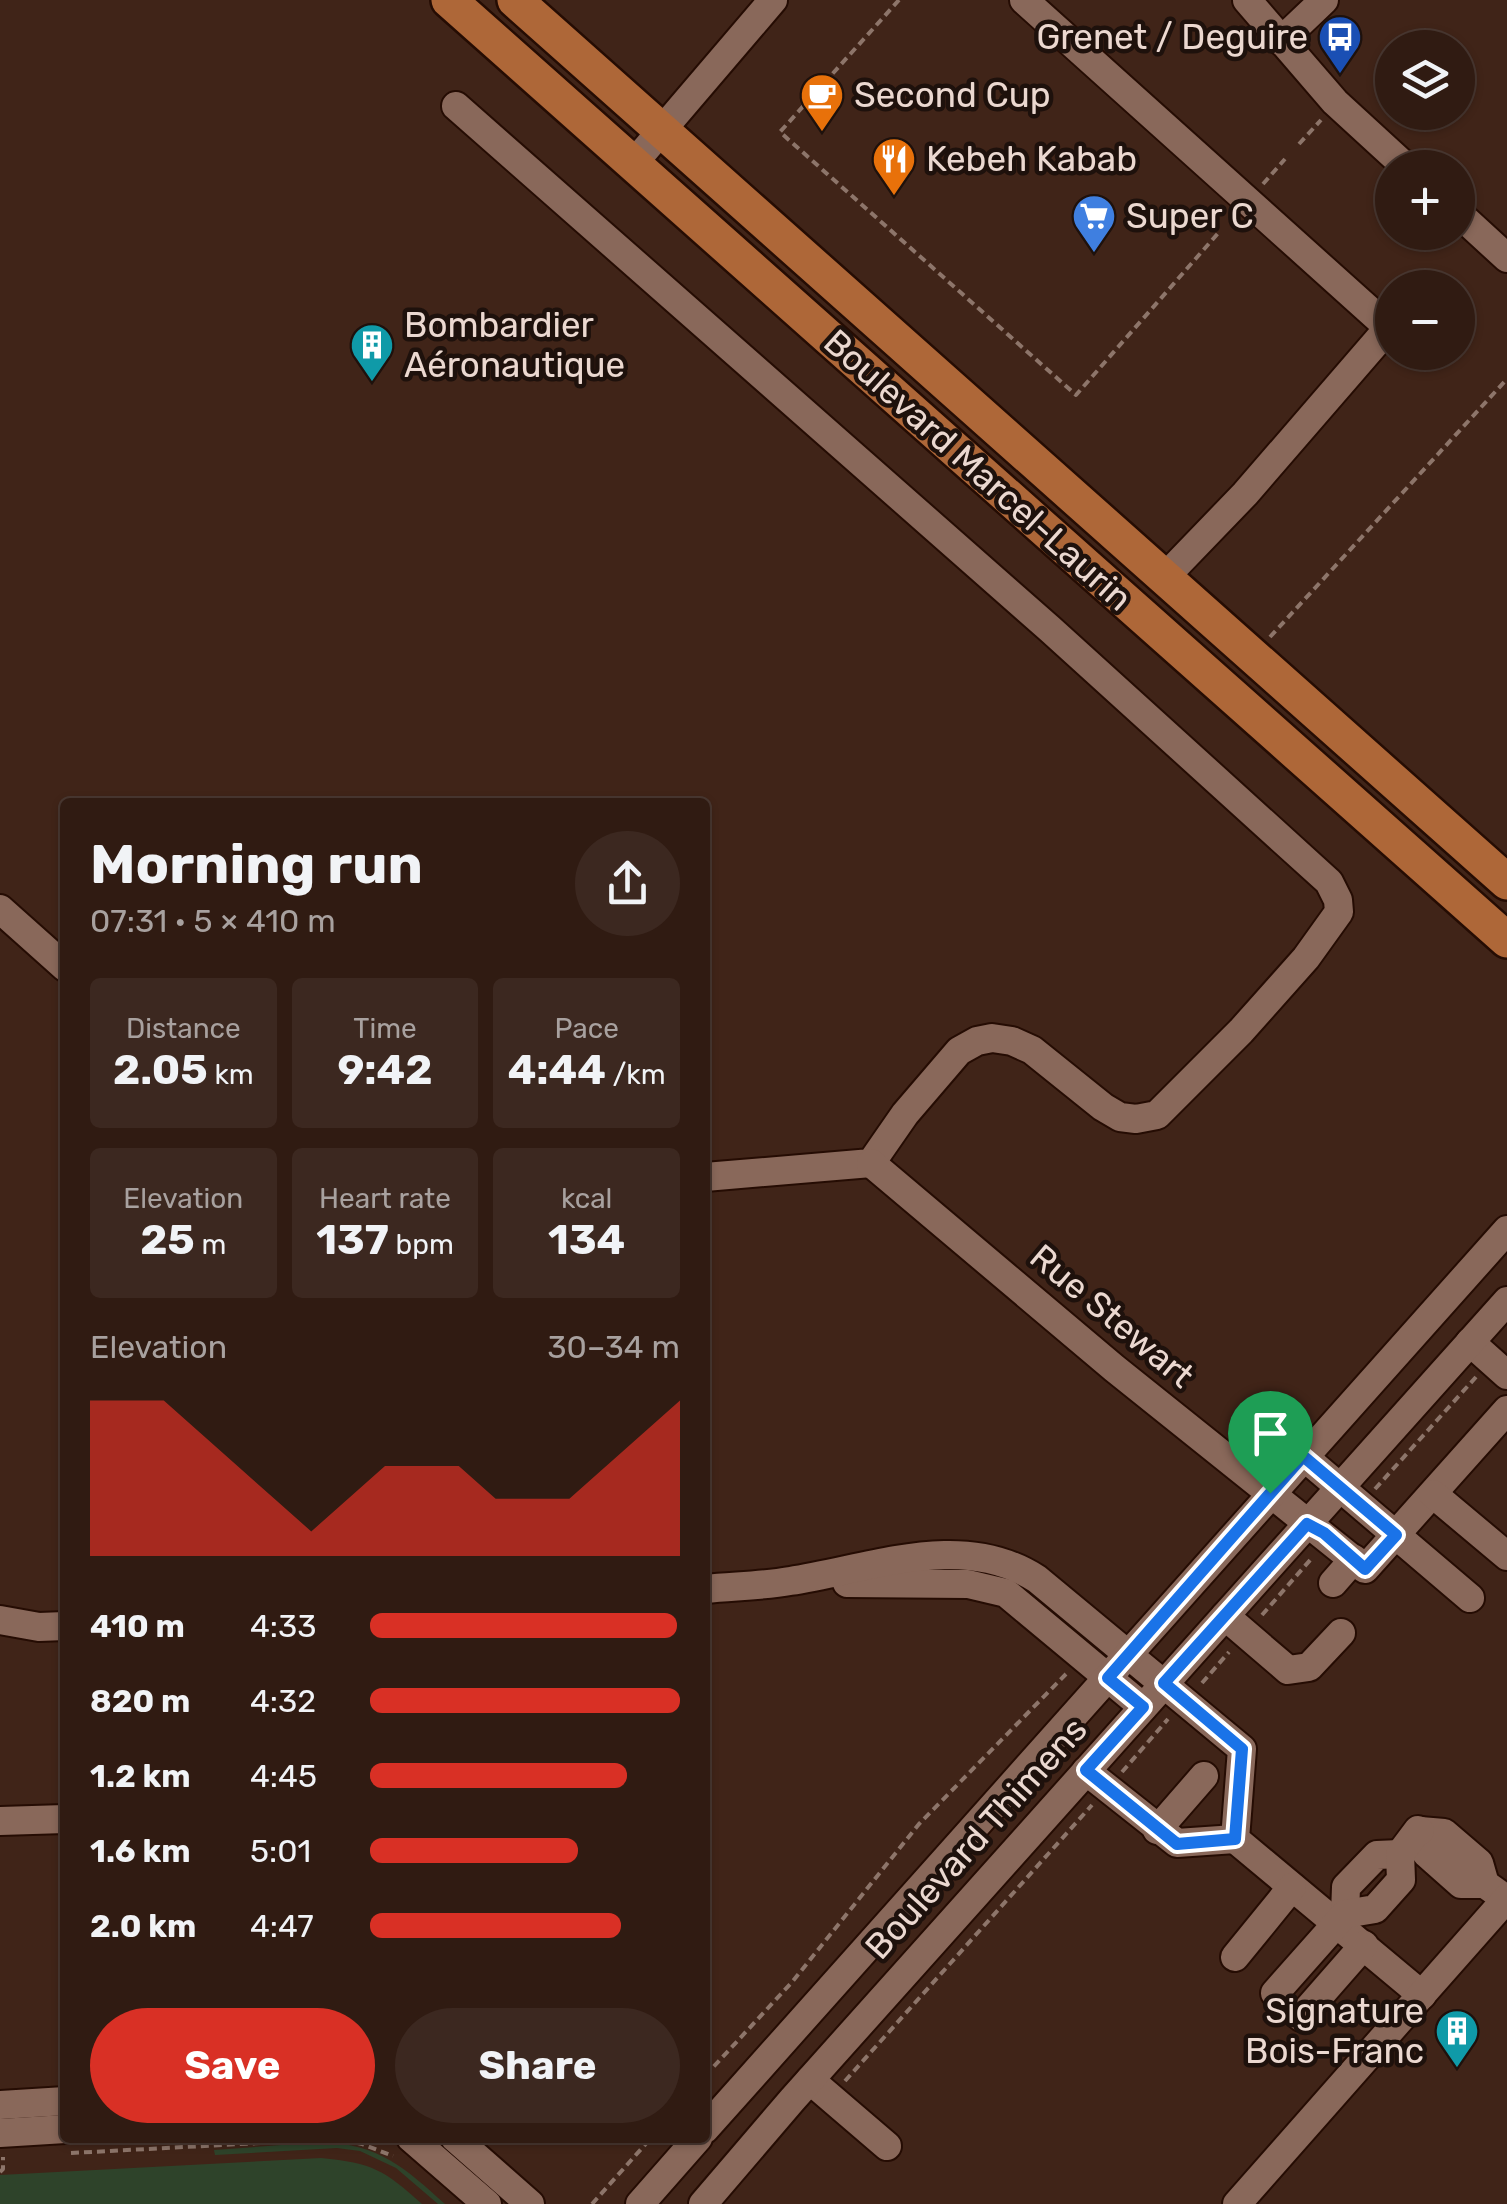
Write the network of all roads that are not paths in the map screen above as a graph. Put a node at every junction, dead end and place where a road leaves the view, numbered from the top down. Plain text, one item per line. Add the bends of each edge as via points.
1 (449, 0) edge
2 (515, 0) edge
3 (773, 0) edge
4 (1024, 0) edge
5 (1248, 0) edge
6 (1324, 0) edge
7 (1280, 41) junction
8 (456, 106) dead end
9 (662, 130) junction
10 (1387, 150) edge
11 (632, 164) junction
12 (1475, 229) edge
13 (1507, 258) edge
14 (1375, 312) edge
15 (1375, 344) edge
16 (1165, 577) junction
17 (1135, 610) junction
18 (1507, 882) edge
19 (0, 910) edge
20 (1507, 940) edge
21 (60, 963) edge
22 (871, 1162) junction
23 (710, 1177) edge
24 (1507, 1230) edge
25 (1507, 1300) edge
26 (1470, 1342) junction
27 (1493, 1374) edge
28 (1507, 1410) edge
29 (1303, 1456) junction
30 (1340, 1487) junction
31 (1270, 1493) junction
32 (1432, 1494) junction
33 (1307, 1524) junction
34 (1396, 1535) junction
35 (1507, 1556) edge
36 (1354, 1560) junction
37 (786, 1582) junction
38 (1333, 1583) dead end
39 (710, 1589) edge
40 (1470, 1598) dead end
41 (1226, 1616) junction
42 (0, 1620) edge
43 (60, 1626) edge
44 (1342, 1633) dead end
45 (1128, 1654) junction
46 (1108, 1678) junction
47 (1164, 1683) junction
48 (1143, 1707) junction
49 (1086, 1770) junction
50 (1204, 1776) dead end
51 (60, 1819) edge
52 (0, 1821) edge
53 (1158, 1830) junction
54 (1235, 1839) junction
55 (1292, 1887) junction
56 (1500, 1894) edge
57 (1341, 1918) junction
58 (1364, 1945) junction
59 (1235, 1957) dead end
60 (1275, 1994) dead end
61 (1422, 1995) junction
62 (1301, 2017) dead end
63 (810, 2080) junction
64 (60, 2101) edge
65 (0, 2105) edge
66 (710, 2124) edge
67 (60, 2142) edge
68 (461, 2143) edge
69 (694, 2143) edge
70 (887, 2146) dead end
71 (1, 2149) edge
72 (407, 2150) edge
73 (487, 2204) edge
74 (530, 2204) edge
75 (640, 2204) edge
76 (703, 2204) edge
77 (1237, 2204) edge

1 - 11 main road, Boulevard Marcel-Laurin
2 - 9 main road, Boulevard Marcel-Laurin
3 - 9 street
4 - 14 street
5 - 7 street
6 - 7 street
7 - 10 street
8 - 22 street via 1050,629 1335,891 1339,912 1306,958 1157,1114 1120,1116 1032,1050 992,1038 959,1051
9 - 11 street
9 - 16 main road, Boulevard Marcel-Laurin
11 - 17 main road, Boulevard Marcel-Laurin
12 - 13 street
15 - 16 street
16 - 17 main road
16 - 18 main road, Boulevard Marcel-Laurin
17 - 20 main road, Boulevard Marcel-Laurin
19 - 21 street
22 - 23 street
22 - 31 street, Rue Stewart
24 - 29 street, Boulevard Thimens
25 - 26 street, Boulevard Thimens
26 - 27 street
26 - 30 street, Boulevard Thimens
28 - 32 street
29 - 30 street
29 - 31 street, Boulevard Thimens
30 - 33 street, Boulevard Thimens
30 - 34 street
31 - 33 street, Rue Stewart
31 - 45 street, Boulevard Thimens
32 - 34 street
32 - 35 street
33 - 36 street, Rue Stewart
33 - 41 street, Boulevard Thimens
34 - 36 street via 1365,1569
34 - 40 street
36 - 38 street
37 - 39 street
37 - 45 street via 953,1553 990,1557 1037,1578
37 - 46 street via 994,1589 1025,1606
41 - 44 street via 1288,1670 1309,1667
41 - 47 street, Boulevard Thimens
42 - 43 street
45 - 46 street, Boulevard Thimens
45 - 47 street
46 - 48 street
46 - 66 street, Boulevard Thimens
47 - 48 street, Boulevard Thimens
47 - 54 street via 1242,1749
48 - 49 street, Boulevard Thimens
49 - 53 street
49 - 63 street, Boulevard Thimens
50 - 53 street
51 - 52 street
53 - 54 street via 1177,1844
54 - 55 street
55 - 57 street
55 - 59 street
56 - 57 street via 1444,1833 1418,1830 1400,1854 1377,1855 1346,1887
56 - 61 street
57 - 58 street
57 - 60 street
58 - 61 street
58 - 62 street
61 - 77 street
63 - 70 street
63 - 76 street, Boulevard Thimens
64 - 65 street
67 - 71 street
68 - 74 street
69 - 75 street
72 - 73 street

